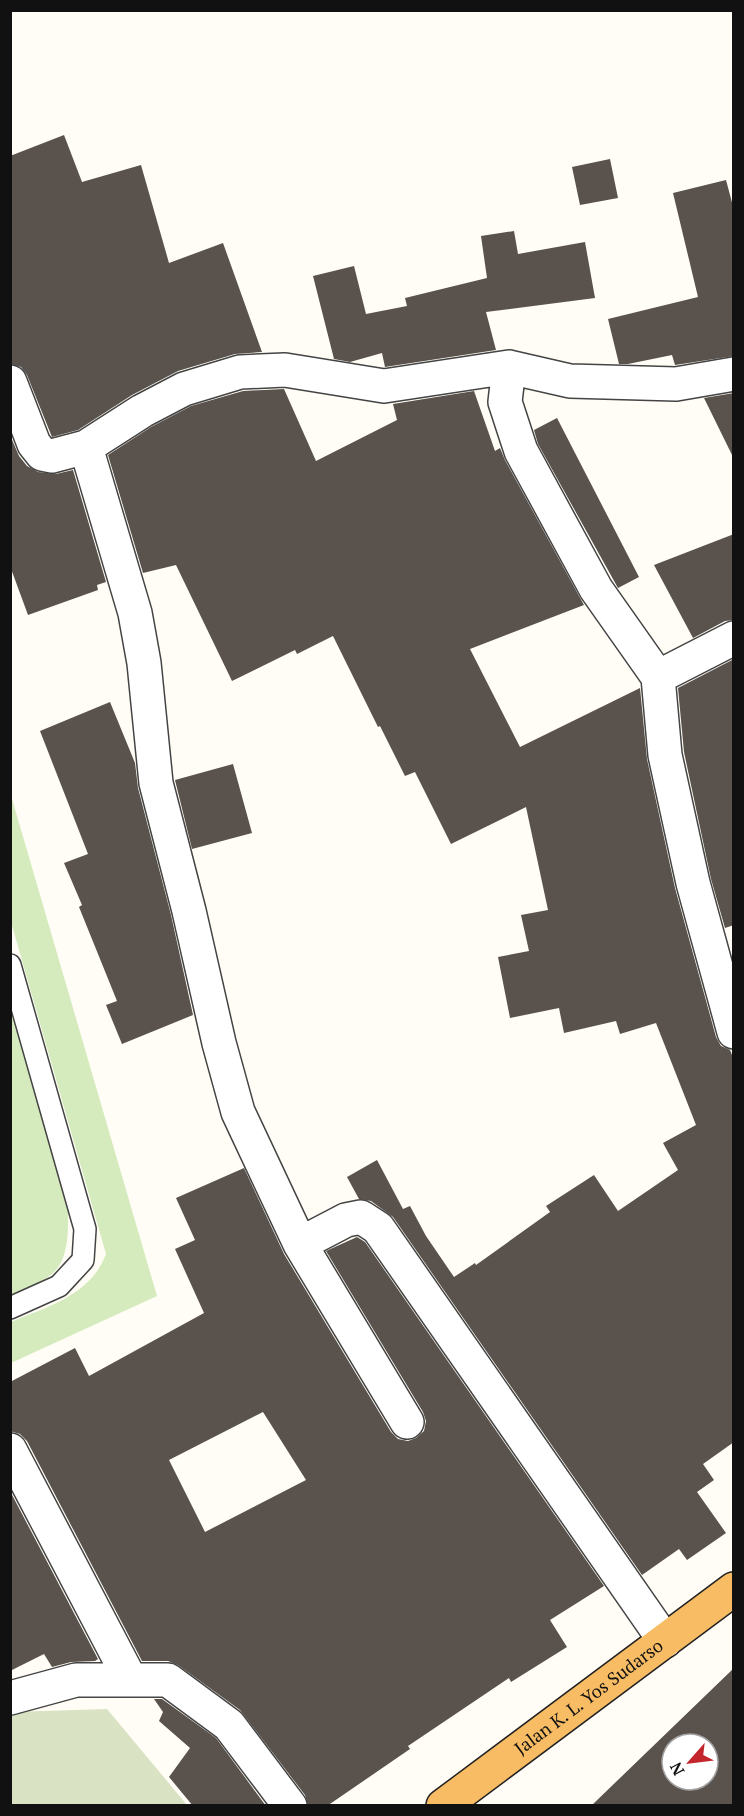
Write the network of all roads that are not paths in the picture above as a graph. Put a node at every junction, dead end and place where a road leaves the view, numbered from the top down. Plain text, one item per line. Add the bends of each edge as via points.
1 (509, 367) junction
2 (734, 374) edge
3 (10, 382) edge
4 (86, 447) junction
5 (734, 638) edge
6 (658, 677) junction
7 (10, 965) edge
8 (734, 1032) edge
9 (300, 1244) junction
10 (10, 1308) edge
11 (407, 1422) dead end
12 (10, 1450) edge
13 (734, 1589) edge
14 (665, 1641) junction
15 (130, 1679) junction
16 (10, 1698) edge
17 (290, 1806) edge
18 (443, 1806) edge

1 - 2 street via 570,381 676,384
1 - 4 street via 384,386 285,370 240,372 184,389
1 - 6 street via 505,402 521,451 596,589
3 - 4 street via 34,444 42,454 52,456
4 - 9 street via 135,613 156,783 222,1055 238,1112
5 - 6 street
6 - 8 street via 664,754 693,883
7 - 10 lane via 85,1229 82,1260 59,1286
9 - 11 street
9 - 14 street via 346,1220 362,1217 378,1228
12 - 15 street
13 - 14 highway, Jalan K. L. Yos Sudarso
14 - 18 highway, Jalan K. L. Yos Sudarso
15 - 16 street via 76,1680
15 - 17 street via 168,1680 229,1725

